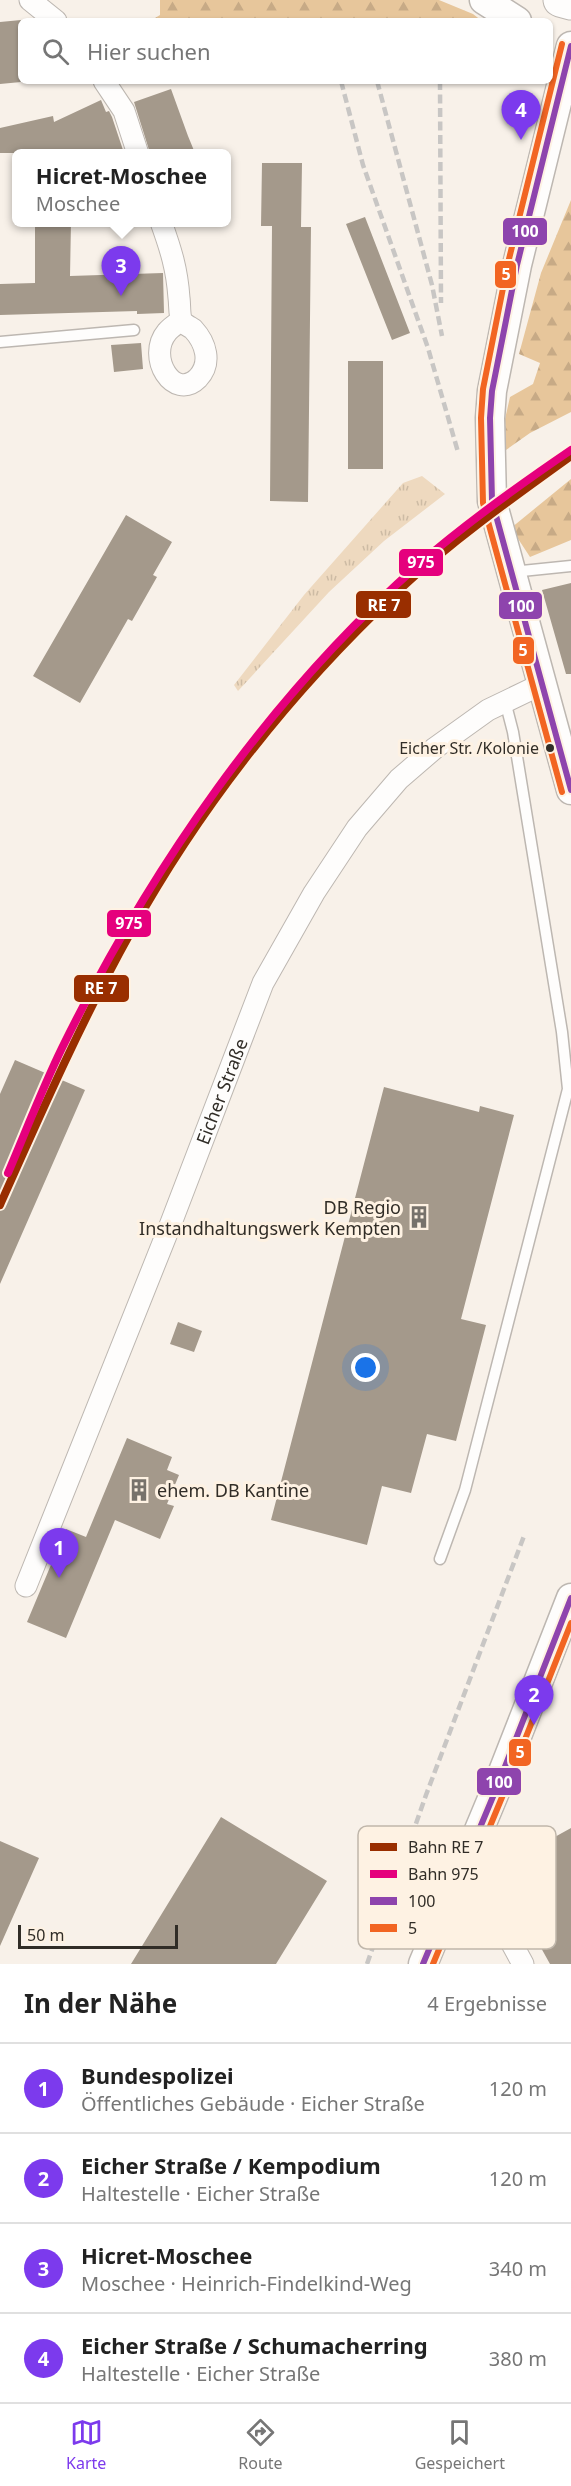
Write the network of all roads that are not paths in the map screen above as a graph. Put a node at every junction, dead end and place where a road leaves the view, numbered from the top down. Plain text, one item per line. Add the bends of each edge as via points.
1 (30, 0) edge
2 (484, 0) edge
3 (560, 0) edge
4 (571, 3) edge
5 (52, 18) edge
6 (512, 18) edge
7 (571, 46) edge
8 (106, 84) edge
9 (547, 84) edge
10 (561, 119) edge
11 (137, 149) edge
12 (163, 227) edge
13 (181, 320) dead end
14 (134, 330) dead end
15 (0, 342) edge
16 (571, 566) edge
17 (510, 572) junction
18 (542, 684) junction
19 (505, 701) junction
20 (571, 790) edge
21 (440, 1559) dead end
22 (26, 1586) dead end
23 (571, 1598) edge
24 (480, 1826) edge
25 (429, 1949) edge
26 (515, 1949) edge
27 (423, 1964) edge
28 (523, 1964) edge

1 - 5 street
2 - 6 street
3 - 4 main road
7 - 10 street
8 - 11 street via 124,111
9 - 10 street
10 - 17 street via 517,264 492,391 492,501
12 - 13 street via 177,268
14 - 15 lane
16 - 17 lane
17 - 18 street
18 - 19 street, Eicher Straße
18 - 20 street
19 - 21 lane via 562,1032 568,1089 465,1490
19 - 22 street, Eicher Straße via 435,748 399,779 357,828 262,983
23 - 24 street
25 - 27 street
26 - 28 street

